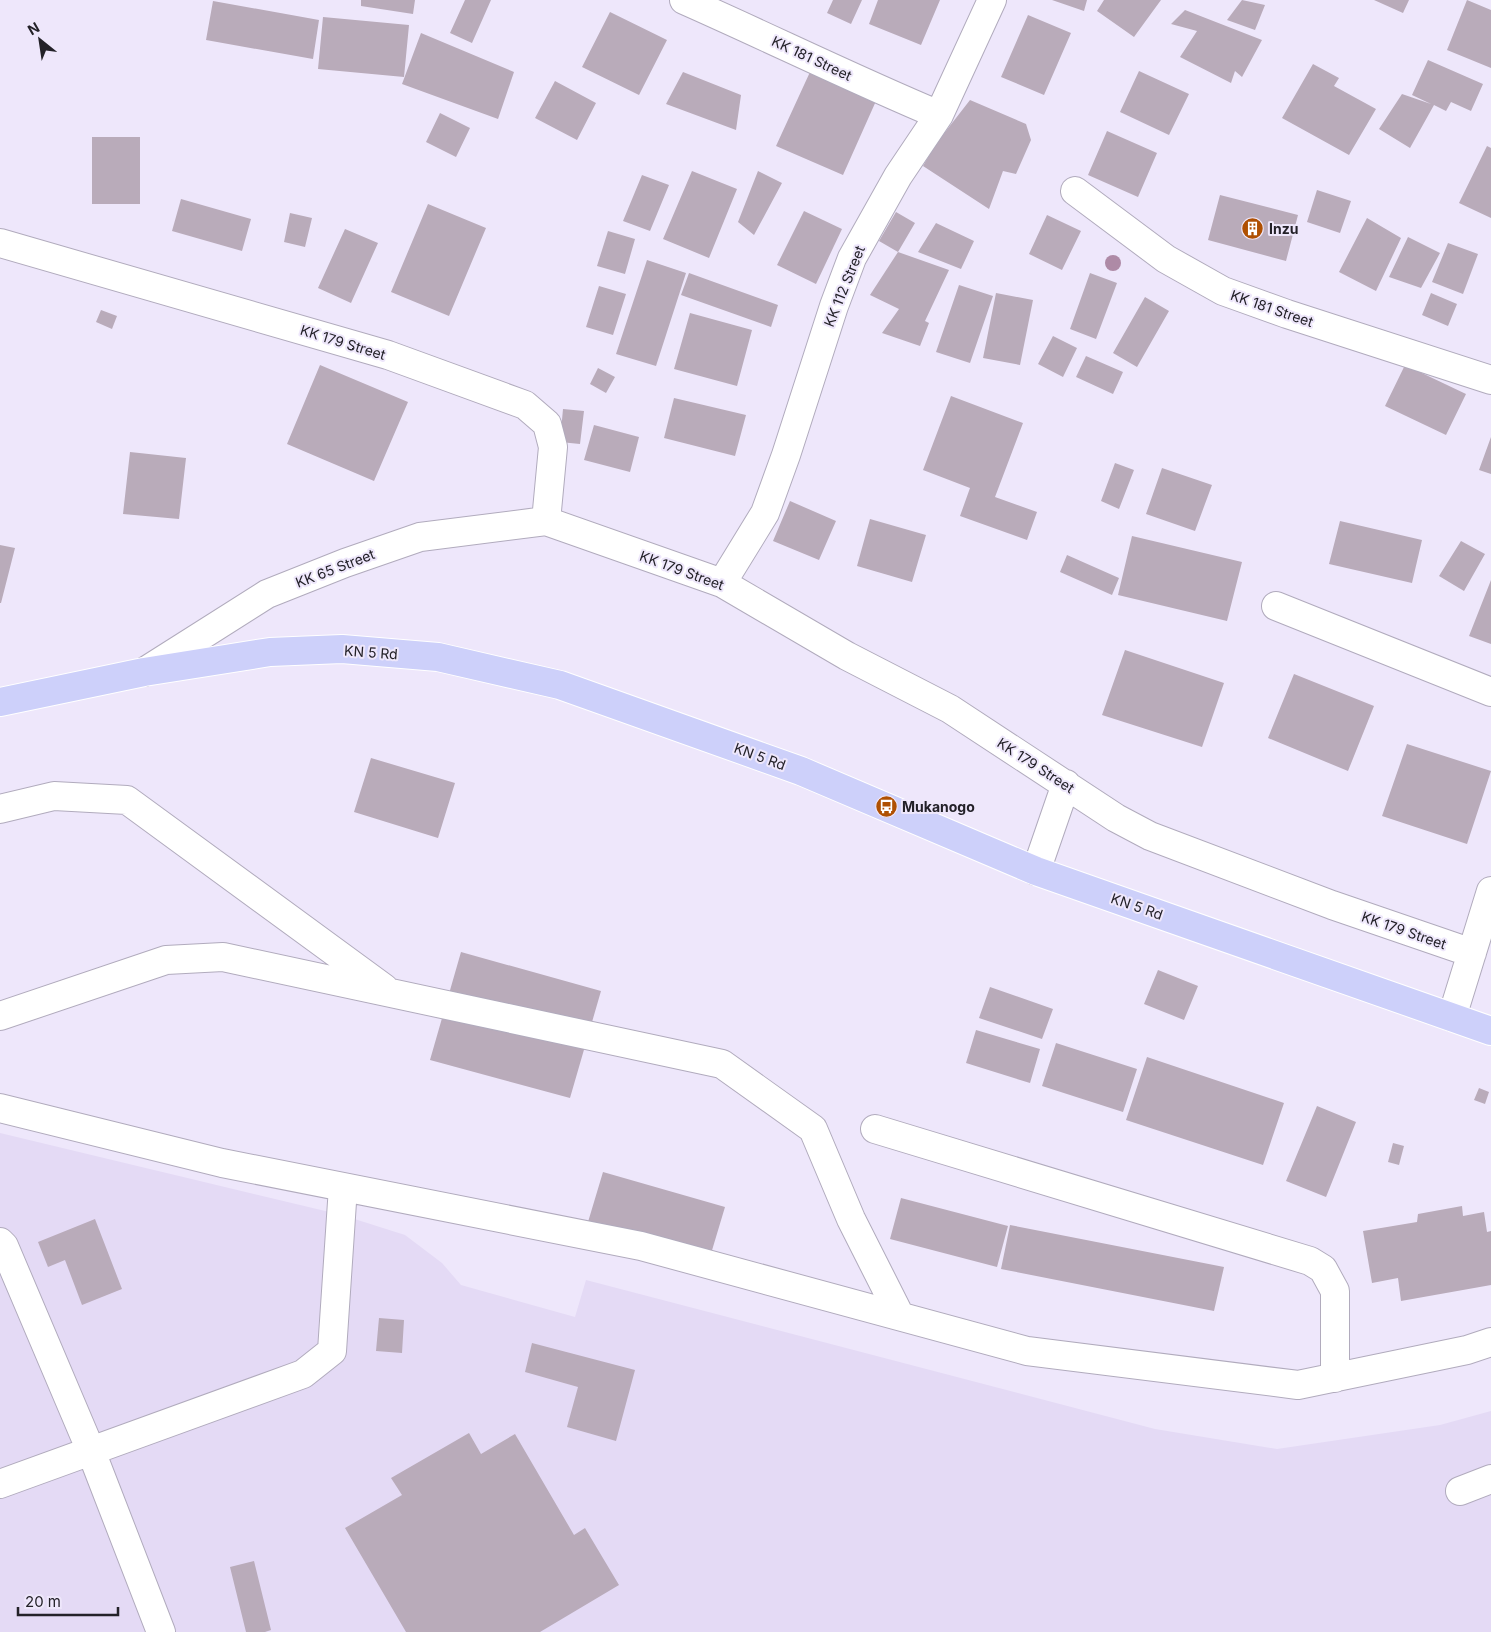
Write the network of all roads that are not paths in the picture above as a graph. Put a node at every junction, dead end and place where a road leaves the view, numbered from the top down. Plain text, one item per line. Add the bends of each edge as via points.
1 (684, 0) edge
2 (992, 0) edge
3 (939, 115) junction
4 (1075, 191) dead end
5 (0, 243) edge
6 (1491, 380) edge
7 (546, 521) junction
8 (722, 583) junction
9 (1276, 606) dead end
10 (144, 672) junction
11 (1491, 692) edge
12 (0, 702) edge
13 (1066, 784) junction
14 (0, 809) edge
15 (1036, 871) junction
16 (1491, 891) edge
17 (1472, 953) junction
18 (391, 993) junction
19 (0, 1016) edge
20 (1452, 1017) junction
21 (1491, 1031) edge
22 (0, 1108) edge
23 (875, 1129) dead end
24 (343, 1187) junction
25 (0, 1242) edge
26 (900, 1316) junction
27 (1491, 1342) edge
28 (1335, 1378) junction
29 (92, 1451) junction
30 (1491, 1479) edge
31 (0, 1484) edge
32 (1460, 1491) dead end
33 (161, 1632) edge

1 - 3 street, KK 181 Street
2 - 3 street, KK 112 Street
3 - 8 street, KK 112 Street via 898,176 852,258 765,513
4 - 6 street, KK 181 Street via 1166,259 1223,291
5 - 7 street, KK 179 Street via 388,355 525,405 547,424 553,448
7 - 8 street, KK 179 Street
7 - 10 street, KK 65 Street via 420,537 345,563 267,594
8 - 13 street, KK 179 Street via 847,656 950,709
9 - 11 street
10 - 12 main road, KN 5 Rd
10 - 15 main road, KN 5 Rd via 270,652 342,649 438,657 560,685 801,771
13 - 15 street
13 - 17 street, KK 179 Street via 1116,818 1150,836 1332,905
14 - 18 street via 54,796 127,800
15 - 20 main road, KN 5 Rd
16 - 17 street
17 - 20 street
18 - 19 street via 214,957 166,960
18 - 26 street via 722,1064 813,1129
20 - 21 main road, KN 5 Rd
22 - 24 street via 222,1163
23 - 28 street via 1310,1261 1323,1269 1335,1291
24 - 26 street via 641,1246
24 - 29 street via 332,1351 302,1374
25 - 29 street
26 - 28 street via 1027,1350 1298,1386
27 - 28 street via 1468,1350
29 - 31 street
29 - 33 street
30 - 32 street

